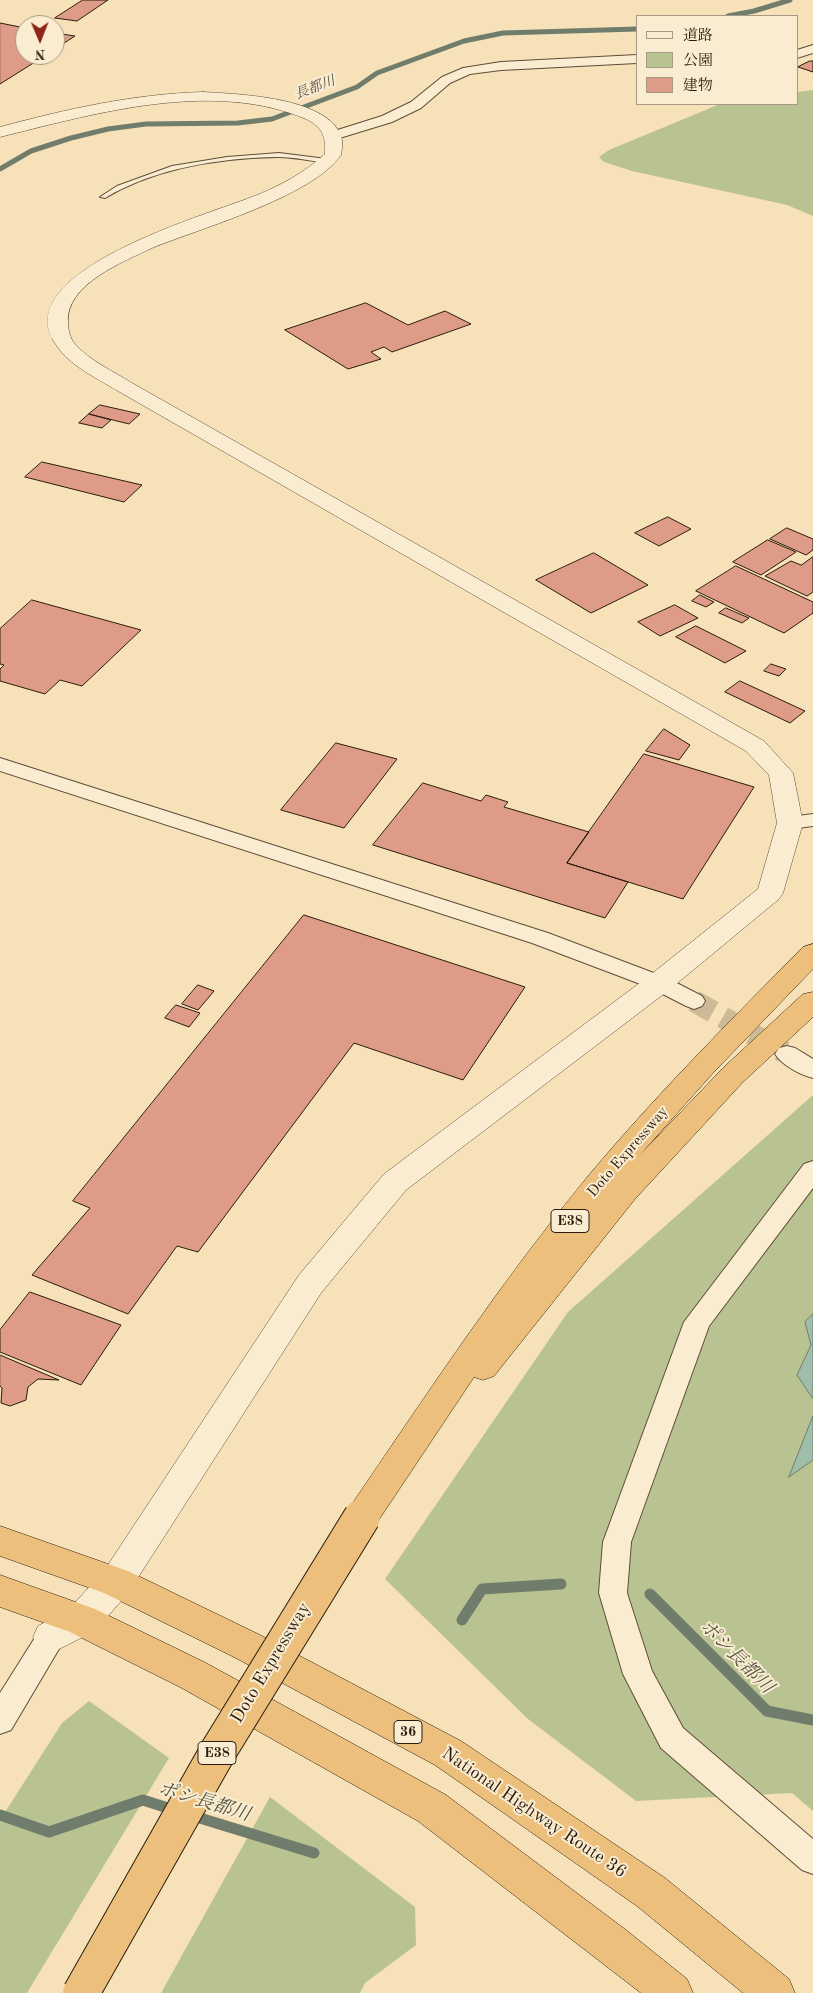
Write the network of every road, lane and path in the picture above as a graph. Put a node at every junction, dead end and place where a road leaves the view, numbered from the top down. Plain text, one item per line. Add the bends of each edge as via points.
1 (813, 49) edge
2 (798, 54) edge
3 (636, 59) edge
4 (0, 132) edge
5 (333, 136) junction
6 (327, 161) junction
7 (102, 197) dead end
8 (0, 764) edge
9 (801, 822) edge
10 (813, 953) edge
11 (659, 983) junction
12 (694, 1001) tunnel mouth
13 (813, 1001) edge
14 (787, 1054) tunnel mouth
15 (813, 1070) edge
16 (813, 1170) edge
17 (362, 1517) junction
18 (0, 1541) edge
19 (116, 1582) junction
20 (0, 1591) edge
21 (66, 1629) junction
22 (0, 1720) edge
23 (813, 1859) edge
24 (81, 1993) edge
25 (673, 1993) edge
26 (775, 1993) edge

1 - 2 street
3 - 5 street via 501,66 467,71 446,80 416,105 387,119
4 - 5 street via 112,104 208,96 250,100 302,113 326,127
5 - 6 street via 333,156
6 - 7 lane via 279,155 227,158 172,168 119,187
6 - 9 street via 316,172 286,189 149,243 80,281 64,297 57,323 62,340 77,357 125,387 755,746 781,773
8 - 11 street via 540,938
9 - 11 street via 770,893
10 - 17 highway, Doto Expressway / E38 via 704,1064 598,1185 497,1317
11 - 12 street
11 - 19 street via 395,1182 310,1284
13 - 17 highway, Doto Expressway / E38 via 733,1075 624,1192
14 - 15 street
16 - 23 street via 697,1322 617,1542 613,1593 638,1674 672,1738
17 - 24 highway, Doto Expressway / E38, bridge via 284,1639 160,1849
18 - 19 highway, National Highway Route 36 / 36
19 - 21 street
19 - 26 highway, National Highway Route 36 / 36 via 246,1646 448,1753 651,1892
20 - 21 highway
21 - 22 street
21 - 25 highway via 192,1675 432,1808

